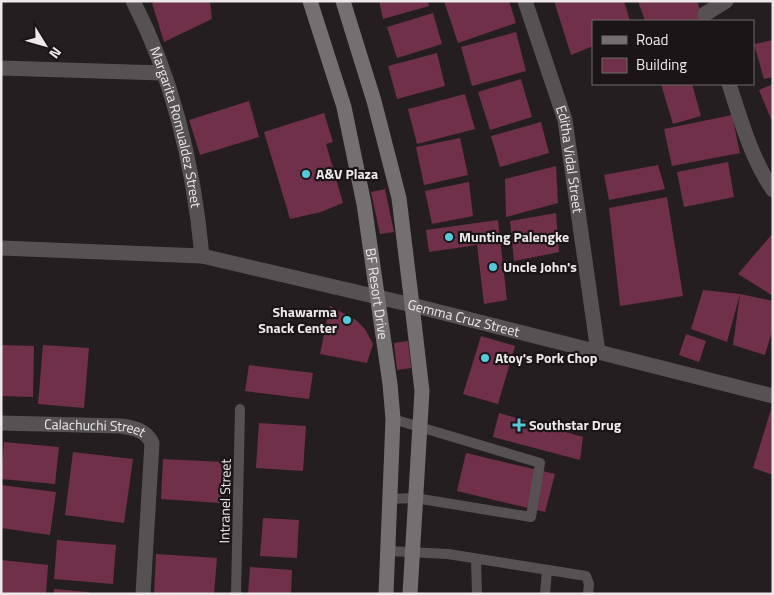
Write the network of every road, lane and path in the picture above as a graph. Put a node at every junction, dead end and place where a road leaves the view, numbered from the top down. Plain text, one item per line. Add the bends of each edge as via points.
1 (133, 1) edge
2 (310, 1) edge
3 (343, 1) edge
4 (525, 1) edge
5 (726, 1) edge
6 (705, 12) edge
7 (1, 68) edge
8 (163, 73) junction
9 (729, 85) edge
10 (773, 190) edge
11 (1, 248) edge
12 (202, 256) junction
13 (378, 297) junction
14 (412, 305) junction
15 (598, 352) junction
16 (773, 396) edge
17 (240, 409) dead end
18 (394, 419) junction
19 (1, 423) edge
20 (419, 426) junction
21 (415, 498) junction
22 (390, 499) junction
23 (388, 552) junction
24 (412, 553) junction
25 (476, 560) junction
26 (547, 570) junction
27 (143, 594) edge
28 (236, 594) edge
29 (386, 594) edge
30 (410, 594) edge
31 (477, 594) edge
32 (545, 594) edge
33 (588, 594) edge

1 - 8 street, Margarita Romualdez Street
2 - 13 main road, BF Resort Drive via 344,107 364,204
3 - 14 main road via 399,198
4 - 15 street, Editha Vidal Street via 565,120
5 - 6 street
7 - 8 street
8 - 12 street, Margarita Romualdez Street via 189,164
9 - 10 street via 752,150
11 - 12 street, Gemma Cruz Street
12 - 13 street, Gemma Cruz Street
13 - 14 street, Gemma Cruz Street
13 - 18 main road, BF Resort Drive
14 - 15 street, Gemma Cruz Street
14 - 20 main road via 422,391
15 - 16 street, Gemma Cruz Street
17 - 28 lane, Intranel Street
18 - 20 lane
18 - 22 main road, BF Resort Drive
19 - 27 street, Calachuchi Street via 121,426 138,430 149,438 152,443
20 - 21 main road
20 - 21 lane via 540,463 531,517
21 - 22 lane
21 - 24 main road
22 - 23 main road, BF Resort Drive
23 - 24 lane
23 - 29 main road, BF Resort Drive
24 - 25 lane via 448,554
24 - 30 main road
25 - 26 lane
25 - 31 lane
26 - 32 lane
26 - 33 lane via 586,576

